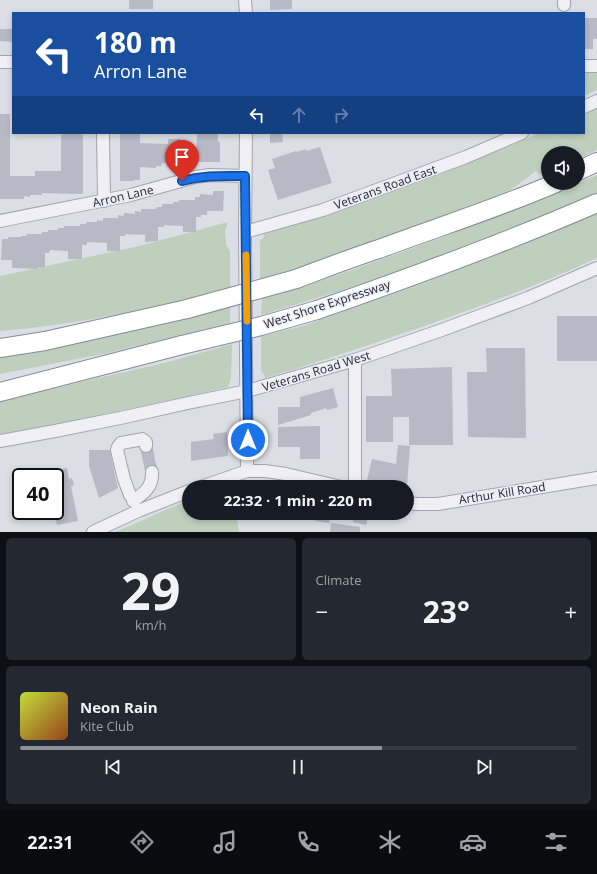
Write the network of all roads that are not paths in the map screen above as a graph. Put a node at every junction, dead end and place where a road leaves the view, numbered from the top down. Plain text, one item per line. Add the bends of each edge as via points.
1 (245, 0) edge
2 (246, 12) edge
3 (0, 62) edge
4 (12, 62) edge
5 (585, 66) edge
6 (597, 66) edge
7 (597, 101) edge
8 (585, 107) edge
9 (103, 134) edge
10 (246, 134) edge
11 (520, 134) edge
12 (597, 164) edge
13 (585, 169) edge
14 (245, 176) junction
15 (541, 190) edge
16 (104, 201) junction
17 (597, 203) edge
18 (0, 221) edge
19 (246, 232) junction
20 (597, 268) edge
21 (182, 345) junction
22 (5, 346) edge
23 (355, 360) junction
24 (0, 381) edge
25 (247, 391) junction
26 (0, 392) edge
27 (0, 441) edge
28 (146, 446) dead end
29 (247, 471) junction
30 (152, 472) tunnel mouth
31 (597, 478) edge
32 (221, 480) edge
33 (311, 480) edge
34 (355, 480) edge
35 (182, 494) edge
36 (414, 504) edge
37 (93, 532) edge

1 - 2 street
3 - 4 street
5 - 6 street
7 - 8 street
9 - 16 street
10 - 14 street
11 - 19 street, Veterans Road East via 466,157 323,210
12 - 13 highway
14 - 16 street, Arron Lane via 195,177
14 - 19 street
15 - 22 highway, bridge via 296,279 187,309 45,341
16 - 18 street, Arron Lane
17 - 21 highway, West Shore Expressway, bridge via 466,257 317,310
19 - 25 street
20 - 23 street, Veterans Road West via 528,298
21 - 24 highway, West Shore Expressway
21 - 26 highway
23 - 25 street, Veterans Road West
23 - 34 street
25 - 27 street, Veterans Road West
25 - 29 street
28 - 30 street via 144,440 138,440 121,443 117,450 132,498 146,490 151,482
29 - 32 street
29 - 33 street via 266,471
31 - 36 street, Arthur Kill Road via 438,504
35 - 37 street

